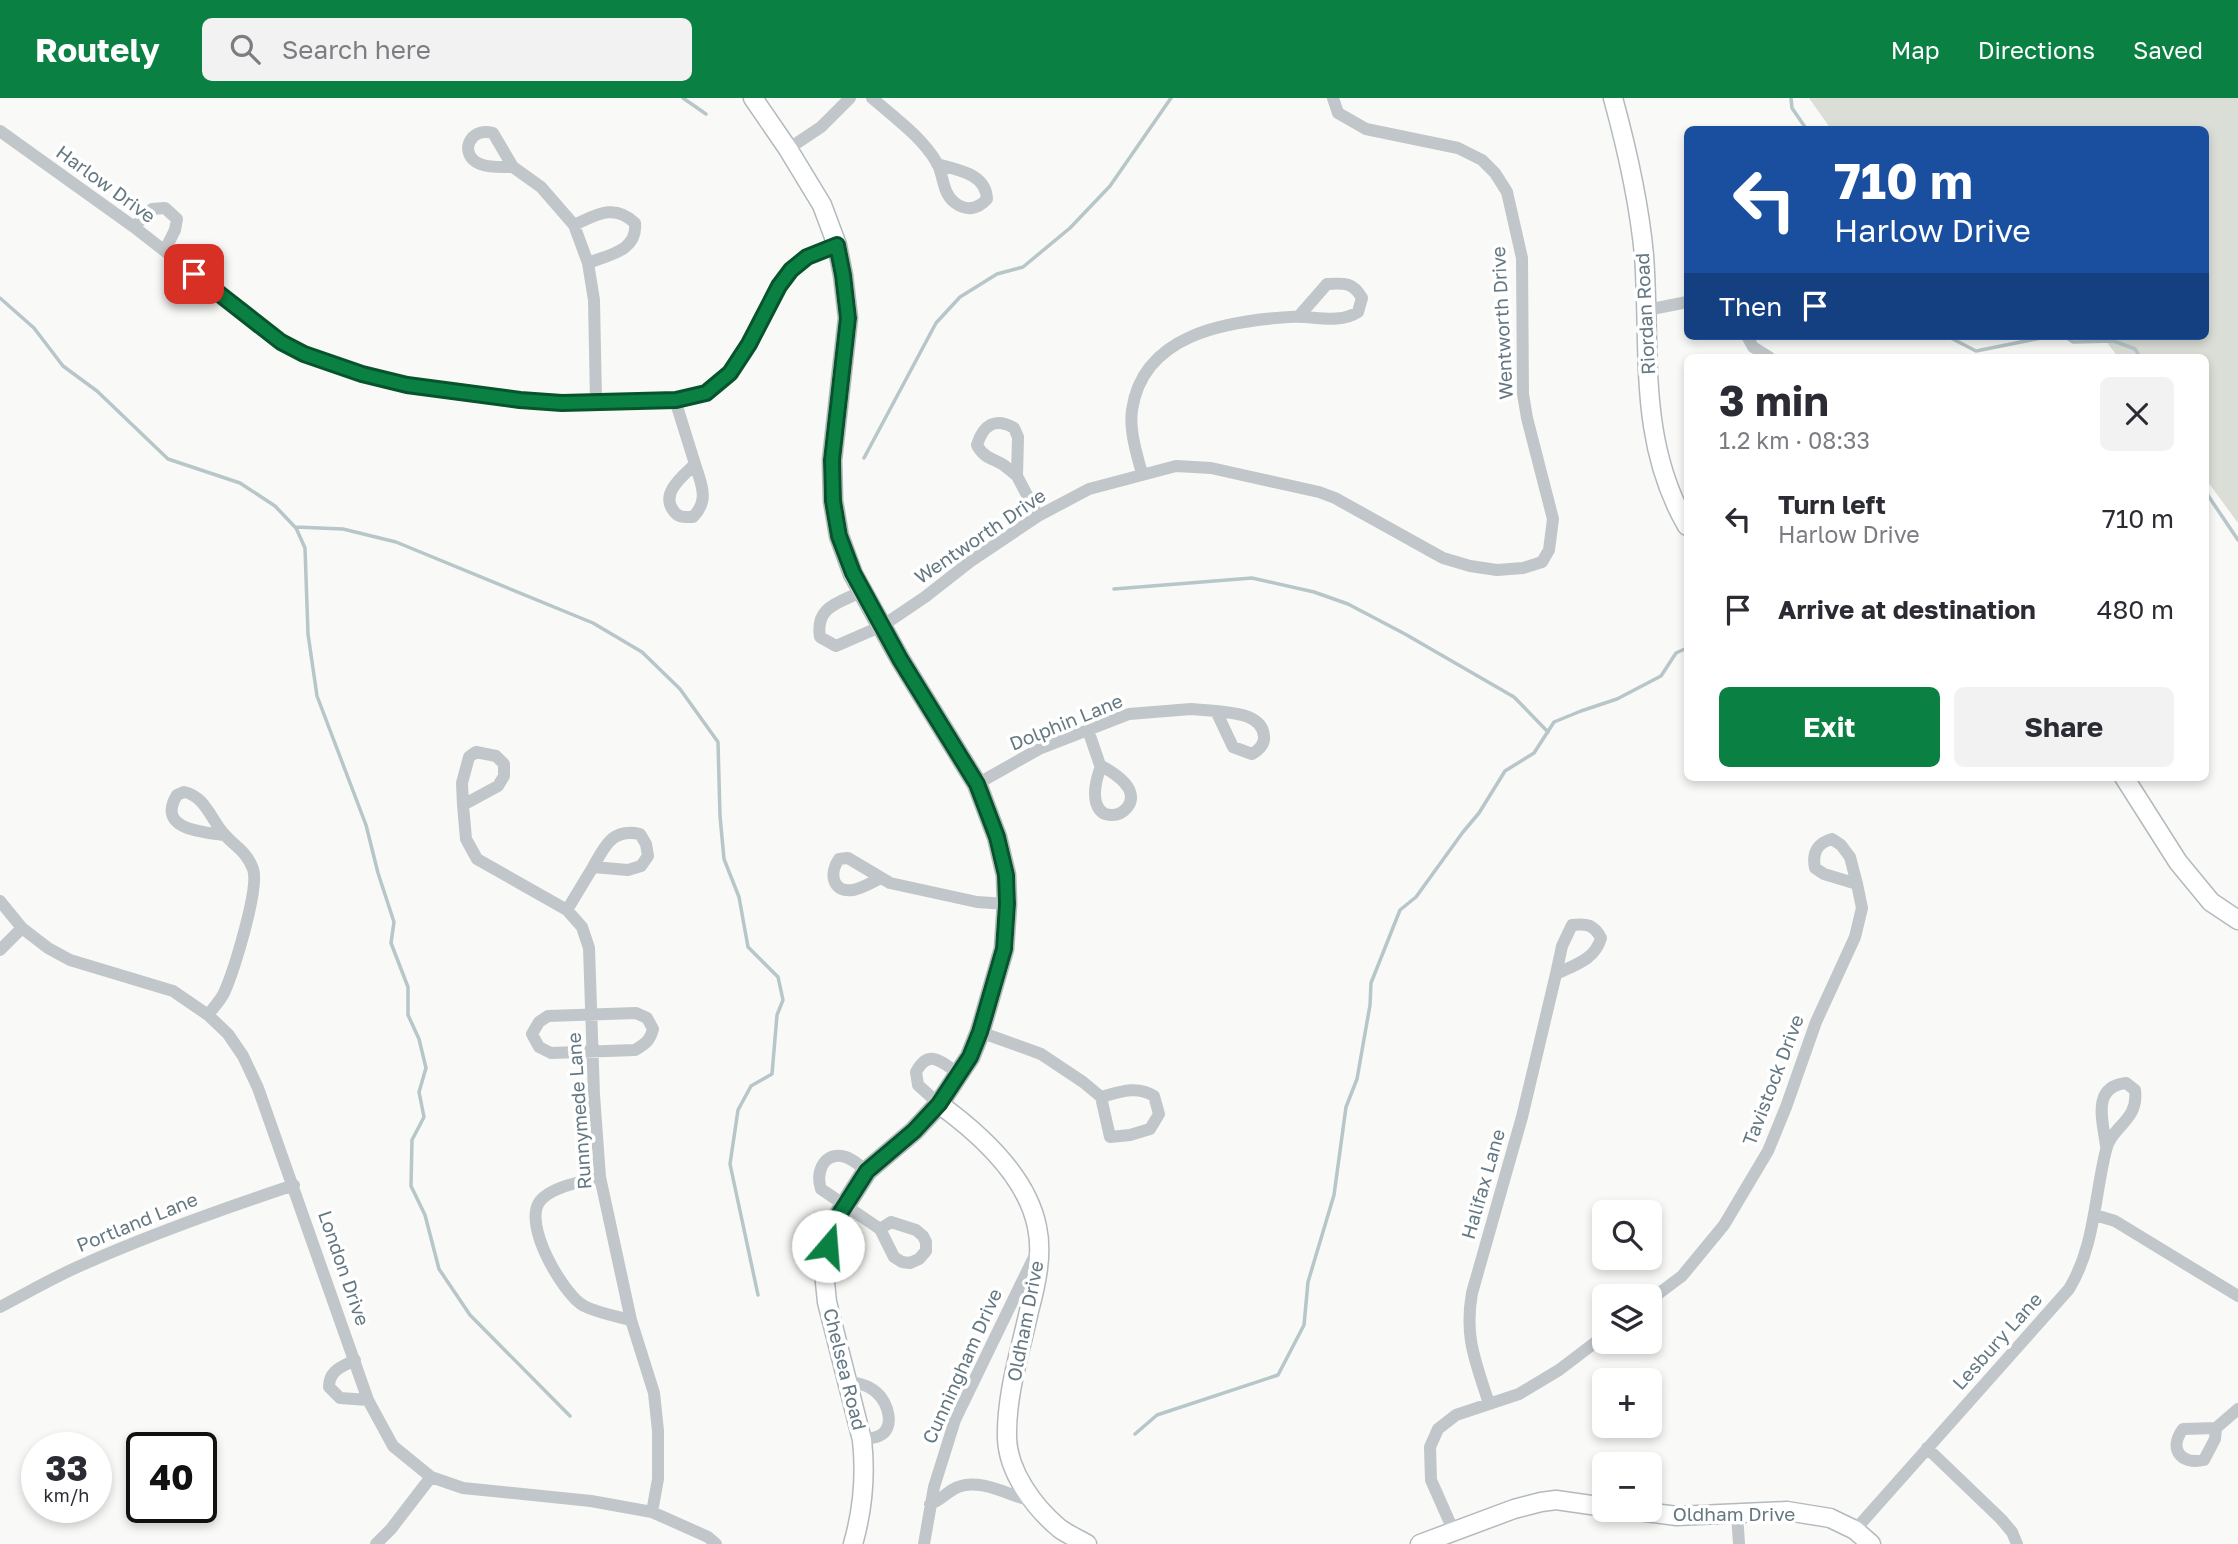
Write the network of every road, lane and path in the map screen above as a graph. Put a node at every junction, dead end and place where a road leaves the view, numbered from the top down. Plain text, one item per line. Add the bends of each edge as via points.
1 (753, 98) edge
2 (850, 98) edge
3 (872, 98) edge
4 (1333, 98) edge
5 (1613, 98) edge
6 (0, 131) edge
7 (788, 149) junction
8 (937, 164) dead end
9 (513, 167) dead end
10 (574, 225) junction
11 (134, 227) junction
12 (837, 245) junction
13 (165, 250) junction
14 (588, 263) junction
15 (1684, 303) edge
16 (1647, 310) junction
17 (1299, 316) junction
18 (1750, 340) edge
19 (1764, 354) edge
20 (676, 400) junction
21 (596, 401) junction
22 (695, 464) dead end
23 (1142, 474) junction
24 (1017, 476) dead end
25 (1038, 516) junction
26 (1684, 521) edge
27 (863, 591) junction
28 (882, 626) junction
29 (1216, 711) dead end
30 (1087, 730) junction
31 (1100, 765) dead end
32 (2127, 781) edge
33 (977, 784) junction
34 (463, 806) dead end
35 (224, 835) dead end
36 (593, 867) dead end
37 (881, 878) dead end
38 (1857, 884) dead end
39 (0, 901) edge
40 (1007, 904) junction
41 (567, 910) junction
42 (2238, 920) edge
43 (22, 928) junction
44 (0, 950) edge
45 (1556, 974) dead end
46 (592, 1014) junction
47 (208, 1015) junction
48 (980, 1032) junction
49 (593, 1052) junction
50 (958, 1073) junction
51 (1101, 1097) junction
52 (939, 1104) junction
53 (2106, 1146) junction
54 (867, 1171) junction
55 (600, 1177) junction
56 (294, 1185) junction
57 (844, 1205) junction
58 (2095, 1215) junction
59 (880, 1229) dead end
60 (1039, 1246) junction
61 (1662, 1291) edge
62 (2238, 1296) edge
63 (0, 1307) edge
64 (631, 1320) junction
65 (1592, 1345) edge
66 (355, 1360) junction
67 (846, 1381) junction
68 (368, 1399) junction
69 (1489, 1404) junction
70 (2238, 1409) edge
71 (2216, 1428) dead end
72 (862, 1440) junction
73 (1927, 1448) junction
74 (431, 1477) junction
75 (1030, 1498) junction
76 (930, 1504) junction
77 (1592, 1505) edge
78 (652, 1512) junction
79 (1737, 1513) junction
80 (1662, 1514) edge
81 (1855, 1530) junction
82 (1454, 1532) junction
83 (709, 1542) edge
84 (376, 1544) edge
85 (853, 1544) edge
86 (924, 1544) edge
87 (1087, 1544) edge
88 (1420, 1544) edge
89 (1739, 1544) edge
90 (1871, 1544) edge
91 (2017, 1544) edge

1 - 7 street, Chelsea Road
2 - 7 street via 821,127
3 - 8 street via 915,136
4 - 23 street, Wentworth Drive via 1338,113 1366,129 1458,148 1482,160 1507,192 1522,258 1523,394 1553,519 1549,550 1542,562 1523,568 1470,566 1443,558 1335,498 1303,487 1211,468 1176,466
5 - 16 street, Riordan Road via 1636,194
6 - 11 street, Harlow Drive
7 - 12 street, Chelsea Road via 822,205
9 - 10 street via 541,187
10 - 14 street
10 - 14 street via 603,211 621,214 635,223 634,237 626,248
11 - 13 street, Harlow Drive
11 - 13 street via 152,209 165,208 177,219
12 - 20 street, Harlow Drive via 807,257 791,270 730,373 706,393
12 - 27 street, Chelsea Road via 848,318 832,460 833,501 839,536
13 - 21 street, Harlow Drive via 281,342 333,365 407,385 480,396
14 - 21 street via 594,300
15 - 16 street
16 - 26 street, Riordan Road via 1652,424 1662,472
17 - 17 street via 1349,318 1358,312 1362,298 1352,285 1327,284
17 - 23 street via 1216,327 1189,337 1149,368 1132,410
18 - 19 street
20 - 21 street, Harlow Drive
20 - 22 street
23 - 25 street, Wentworth Drive via 1089,489
24 - 25 street
25 - 28 street, Wentworth Drive
27 - 28 street, Chelsea Road
27 - 28 street, Wentworth Drive via 826,609 817,623 820,638 836,646
28 - 33 street, Chelsea Road
29 - 30 street, Dolphin Lane via 1129,714
30 - 31 street
30 - 33 street, Dolphin Lane via 1039,749
32 - 42 street via 2178,862 2211,902
33 - 40 street, Chelsea Road via 997,837
34 - 41 street, Runnymede Lane via 466,839 477,859
35 - 47 street via 246,853 255,873 234,968 222,997
36 - 41 street
37 - 40 street via 977,902
38 - 61 street, Tavistock Drive via 1862,908 1855,937 1816,1022 1768,1151 1724,1226 1682,1276
39 - 43 street, London Drive
40 - 48 street, Chelsea Road via 1004,949
41 - 46 street, Runnymede Lane via 582,927 589,948
43 - 44 street
43 - 47 street, London Drive via 70,960 173,992
45 - 69 street, Halifax Lane via 1469,1312 1469,1340
46 - 49 street, Runnymede Lane
46 - 49 street via 548,1016 531,1034 551,1053
46 - 49 street via 636,1013 647,1018 653,1029 646,1044 635,1050
47 - 56 street, London Drive via 243,1056
48 - 50 street, Chelsea Road
48 - 51 street via 1041,1054
49 - 55 street, Runnymede Lane
50 - 52 street, Chelsea Road
50 - 52 street via 931,1058 919,1066 918,1085
51 - 51 street via 1123,1091 1147,1092 1154,1096 1159,1114 1150,1129 1110,1138
52 - 54 street, Chelsea Road
52 - 60 street, Oldham Drive via 999,1156 1026,1196
53 - 53 street, Lesbury Lane via 2133,1112 2135,1090 2126,1083 2115,1084 2103,1100
53 - 58 street, Lesbury Lane
54 - 57 street, Chelsea Road
54 - 57 street via 840,1156 824,1163 819,1171 821,1189
55 - 64 street, Runnymede Lane
55 - 64 street via 560,1187 539,1202 536,1226 549,1265 582,1305
56 - 63 street, Portland Lane via 145,1238
56 - 66 street, London Drive
57 - 59 street
57 - 67 street, Chelsea Road via 832,1226 824,1272
58 - 62 street via 2115,1222
58 - 73 street, Lesbury Lane via 2082,1268 2069,1289
60 - 75 street, Oldham Drive via 1035,1285 1012,1384 1007,1439 1014,1468
60 - 76 street, Cunningham Drive via 955,1420
64 - 78 street, Runnymede Lane via 654,1393 658,1479
65 - 69 street via 1519,1394
66 - 68 street, London Drive
66 - 68 street via 333,1371 329,1387 340,1398
67 - 72 street, Chelsea Road
67 - 72 street via 877,1392 889,1416 881,1436
68 - 74 street, London Drive via 393,1446
69 - 82 street via 1455,1415 1438,1429 1430,1447 1431,1480
70 - 71 street
72 - 85 street, Chelsea Road via 862,1514
73 - 81 street, Lesbury Lane
73 - 91 street via 2001,1519
74 - 78 street, London Drive via 463,1488
74 - 84 street
75 - 76 street via 973,1484 958,1486
75 - 87 street, Oldham Drive via 1060,1529
76 - 86 street, Cunningham Drive
77 - 82 street via 1541,1502
78 - 83 street, London Drive
79 - 80 street, Oldham Drive
79 - 81 street, Oldham Drive via 1787,1511 1830,1518
79 - 89 street
81 - 90 street, Oldham Drive
82 - 88 street

